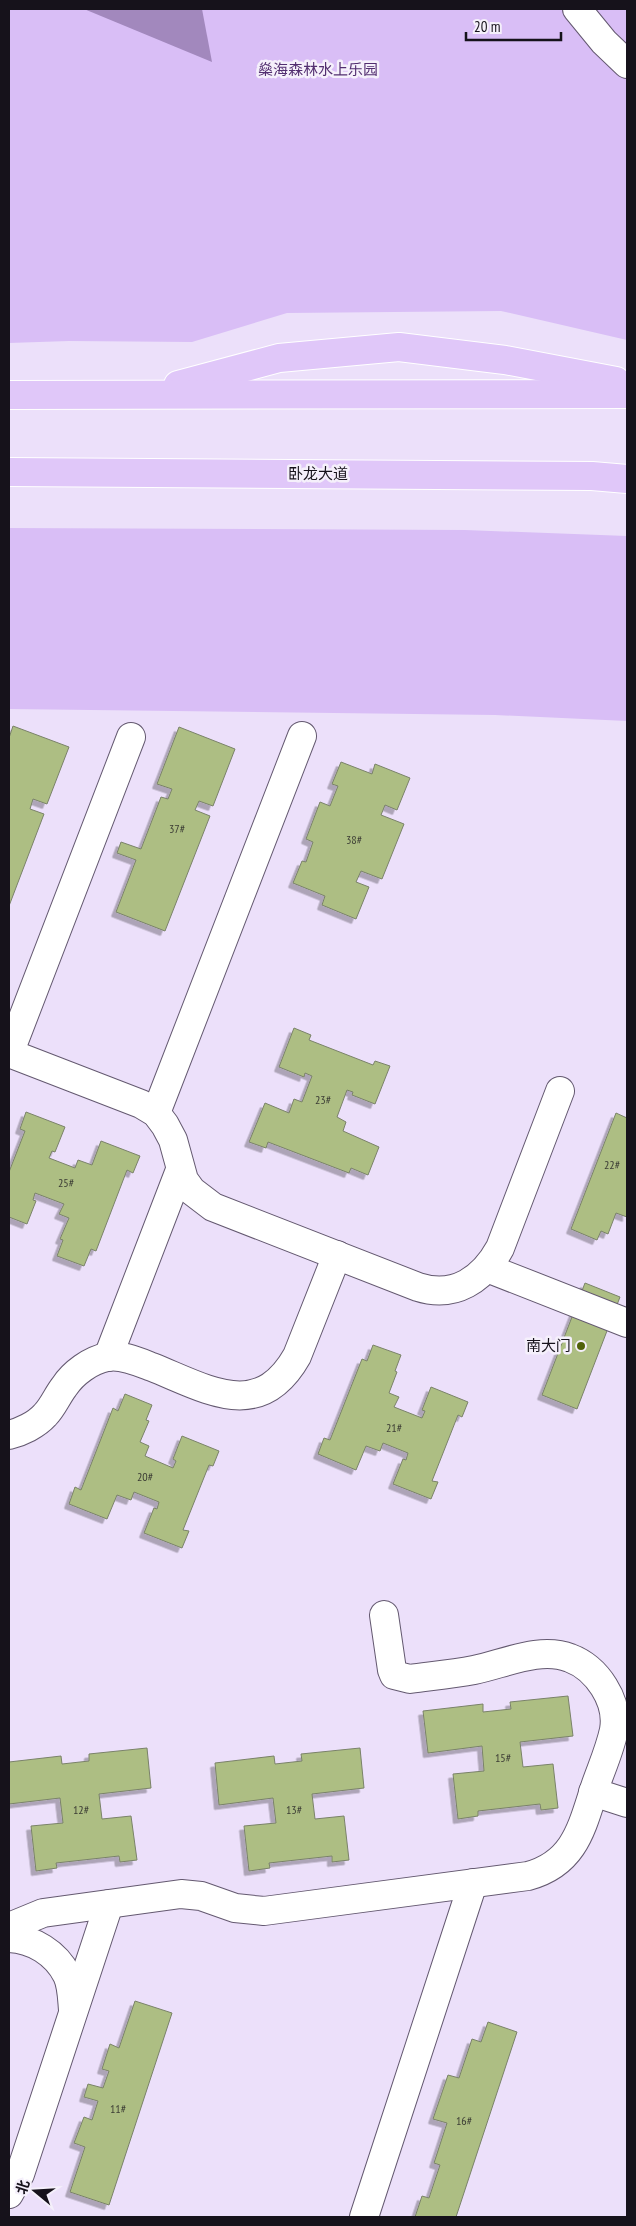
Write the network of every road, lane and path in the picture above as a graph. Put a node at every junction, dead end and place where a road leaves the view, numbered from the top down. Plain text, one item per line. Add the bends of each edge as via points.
1 (577, 9) edge
2 (627, 64) edge
3 (627, 383) edge
4 (140, 394) junction
5 (627, 394) edge
6 (9, 395) edge
7 (9, 472) edge
8 (627, 479) edge
9 (302, 736) dead end
10 (131, 737) dead end
11 (9, 1054) edge
12 (560, 1091) dead end
13 (156, 1113) junction
14 (180, 1170) junction
15 (213, 1207) junction
16 (157, 1230) junction
17 (337, 1255) junction
18 (487, 1268) junction
19 (627, 1323) edge
20 (108, 1357) junction
21 (9, 1435) edge
22 (384, 1615) dead end
23 (593, 1792) junction
24 (627, 1803) edge
25 (473, 1883) junction
26 (109, 1904) junction
27 (9, 1927) edge
28 (9, 1938) edge
29 (73, 2012) junction
30 (9, 2194) edge
31 (364, 2217) edge

1 - 2 lane
3 - 4 main road via 506,360 399,347 279,358
4 - 5 main road
4 - 6 main road
7 - 8 main road, 卧龙大道 via 592,476
9 - 13 lane
10 - 11 lane
11 - 13 lane via 141,1104
12 - 18 lane via 500,1248
13 - 14 lane via 173,1140
14 - 15 lane via 192,1191
14 - 16 lane
15 - 16 lane via 181,1210
15 - 17 lane
16 - 20 lane
17 - 18 lane via 418,1287 439,1291 470,1282
17 - 20 lane via 298,1356 290,1369 267,1390 252,1395 216,1393 142,1363
18 - 19 lane
20 - 21 lane via 76,1373 44,1416 26,1429
22 - 23 lane via 392,1670 400,1678 474,1670 548,1653 570,1658 590,1669 604,1687 613,1709 614,1729
23 - 24 lane
23 - 25 lane via 580,1832 556,1865 528,1876
25 - 26 lane via 264,1911 235,1908 190,1894
25 - 31 lane
26 - 27 lane via 43,1914
26 - 29 lane
28 - 29 lane via 37,1944 54,1956 67,1975
29 - 30 lane via 20,2174

